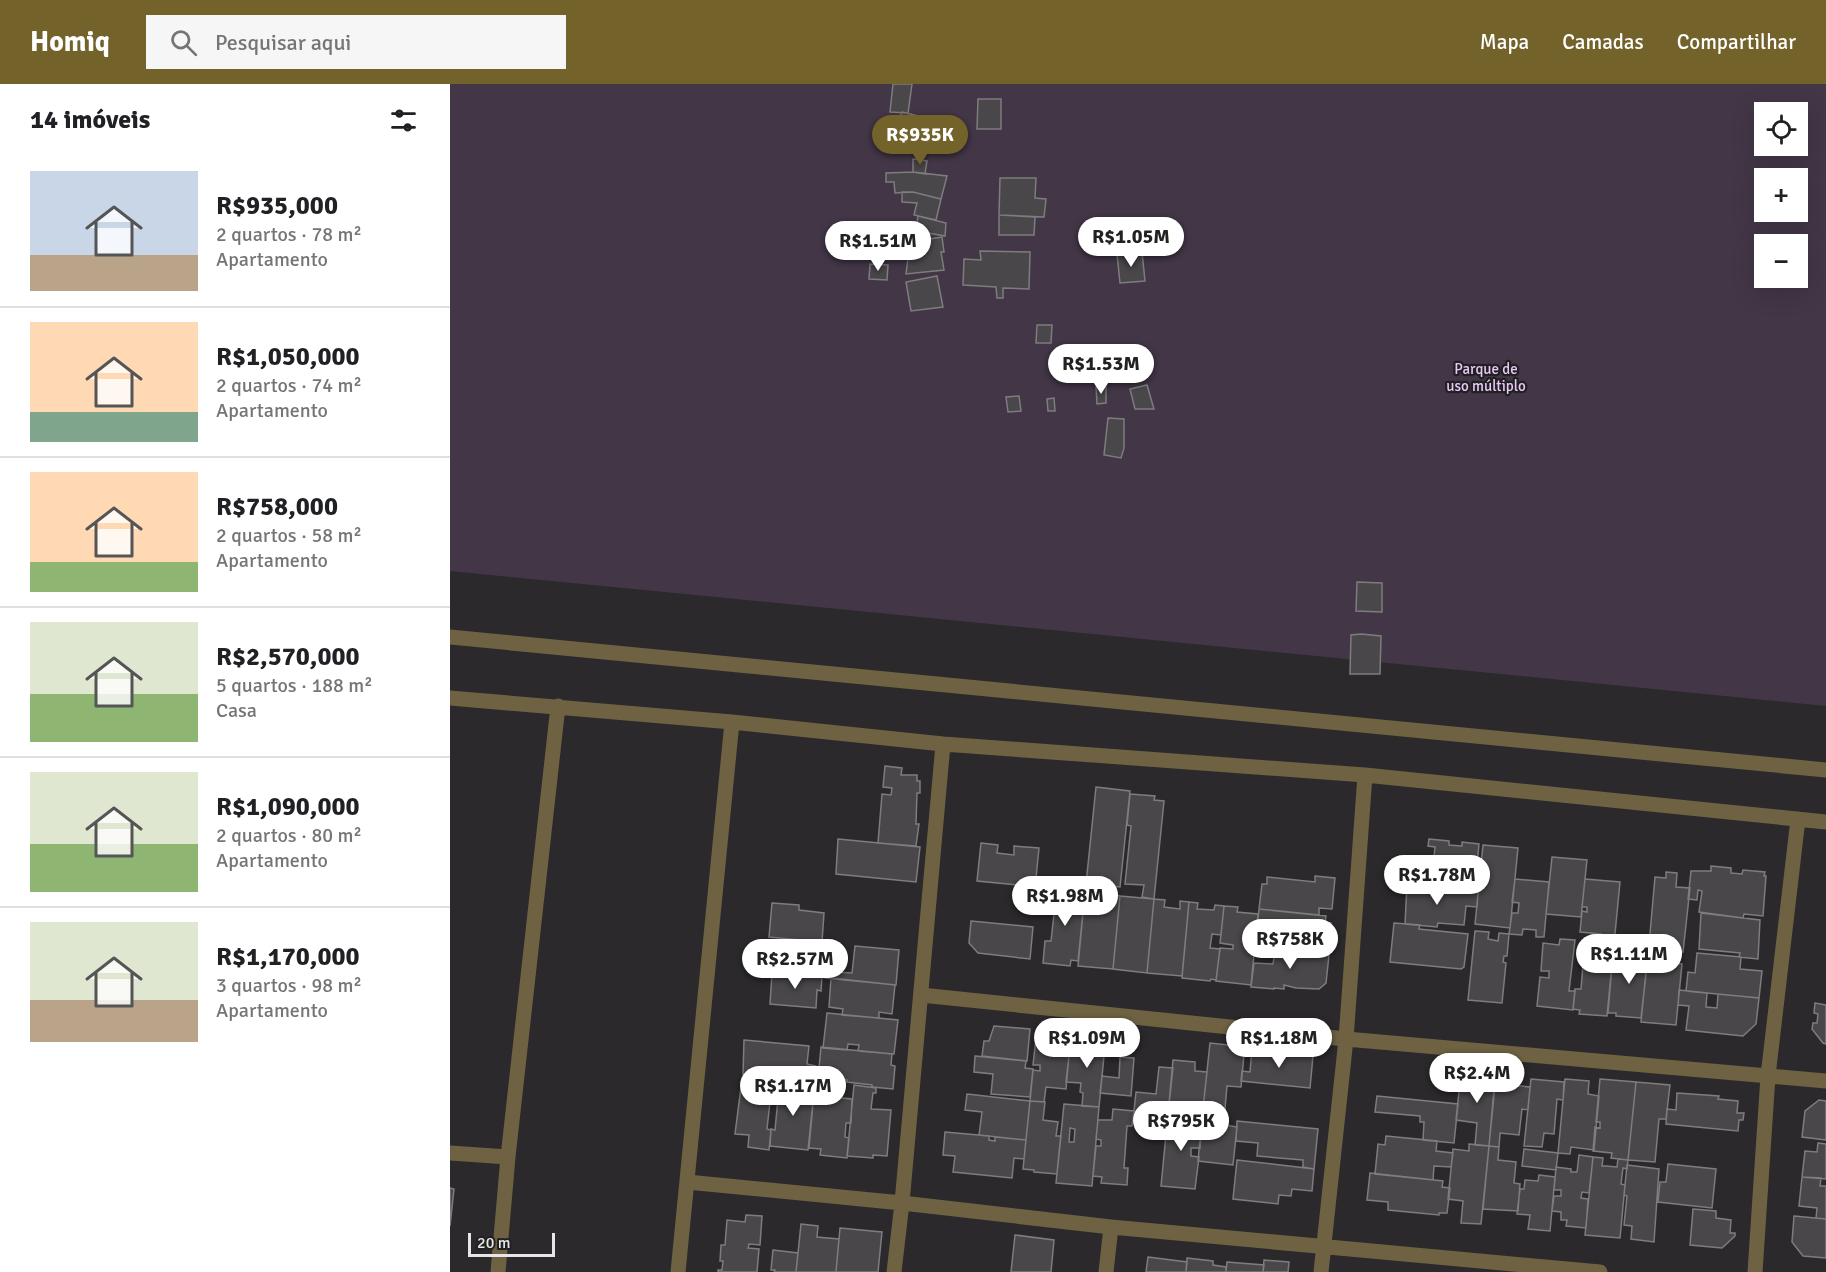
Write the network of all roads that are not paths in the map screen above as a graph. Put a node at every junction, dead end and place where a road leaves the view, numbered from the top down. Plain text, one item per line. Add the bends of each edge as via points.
1 (450, 637) edge
2 (450, 698) edge
3 (558, 706) junction
4 (732, 722) junction
5 (943, 744) junction
6 (1826, 770) edge
7 (1365, 775) junction
8 (1798, 819) junction
9 (1826, 822) edge
10 (921, 995) junction
11 (1346, 1039) junction
12 (1768, 1076) junction
13 (1826, 1081) edge
14 (450, 1153) edge
15 (508, 1157) junction
16 (687, 1182) junction
17 (902, 1203) junction
18 (1111, 1227) junction
19 (1323, 1247) junction
20 (1538, 1269) edge
21 (498, 1272) edge
22 (678, 1272) edge
23 (894, 1272) edge
24 (1106, 1272) edge
25 (1321, 1272) edge
26 (1600, 1272) edge
27 (1755, 1272) edge

1 - 6 street
2 - 3 street
3 - 4 street
3 - 15 street
4 - 5 street
4 - 16 street
5 - 7 street
5 - 10 street
7 - 8 street
7 - 11 street
8 - 9 street
8 - 12 street
10 - 11 street
10 - 17 street
11 - 12 street
11 - 19 street
12 - 13 street
12 - 27 street
14 - 15 street
15 - 21 street
16 - 17 street
16 - 22 street
17 - 18 street
17 - 23 street
18 - 19 street
18 - 24 street
19 - 20 street
19 - 25 street
20 - 26 street

